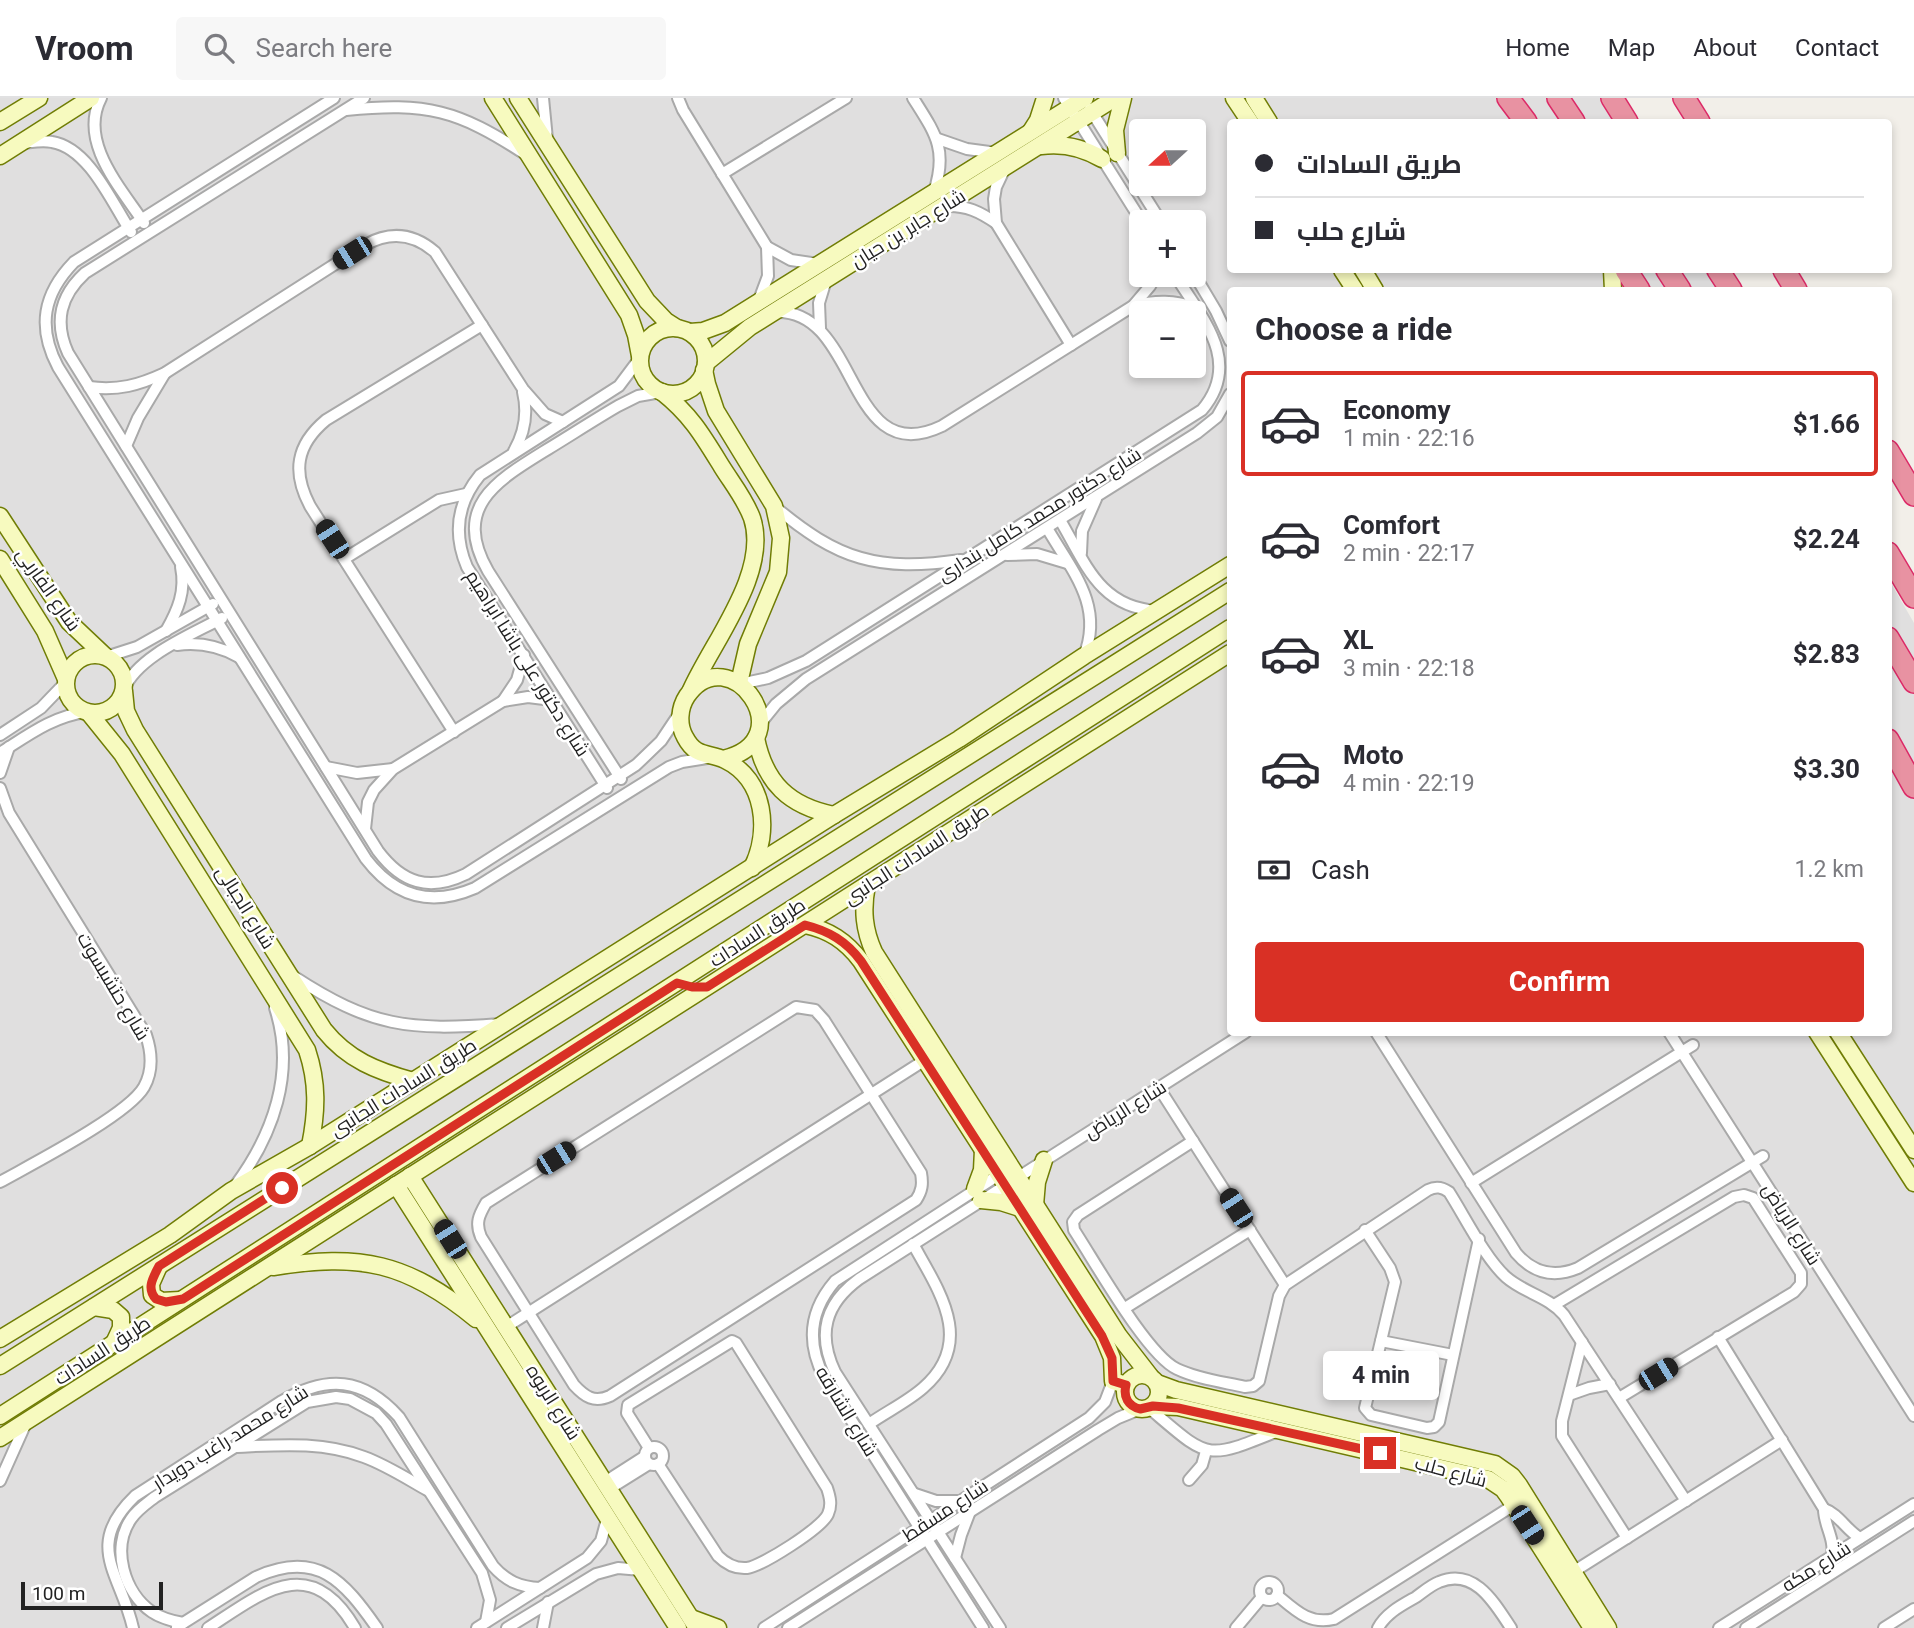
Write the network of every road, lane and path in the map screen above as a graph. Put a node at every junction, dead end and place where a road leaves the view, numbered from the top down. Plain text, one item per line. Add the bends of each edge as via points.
1 (39, 98) edge
2 (91, 98) edge
3 (101, 98) edge
4 (334, 98) edge
5 (364, 98) edge
6 (493, 98) edge
7 (518, 98) edge
8 (543, 98) edge
9 (678, 98) edge
10 (846, 98) edge
11 (913, 98) edge
12 (1045, 98) edge
13 (1115, 98) edge
14 (1123, 98) edge
15 (1234, 98) edge
16 (1254, 98) edge
17 (1508, 98) edge
18 (1558, 98) edge
19 (1612, 98) edge
20 (1684, 98) edge
21 (1080, 105) edge
22 (343, 110) junction
23 (1248, 119) edge
24 (1267, 119) edge
25 (1524, 119) edge
26 (1572, 119) edge
27 (1625, 119) edge
28 (1697, 119) edge
29 (0, 122) edge
30 (938, 139) junction
31 (1034, 139) junction
32 (21, 143) junction
33 (548, 146) junction
34 (0, 156) edge
35 (530, 156) junction
36 (1110, 156) junction
37 (1002, 159) junction
38 (722, 174) junction
39 (939, 199) junction
40 (1136, 210) edge
41 (1152, 210) edge
42 (141, 218) junction
43 (996, 223) junction
44 (127, 227) junction
45 (150, 231) junction
46 (136, 240) junction
47 (766, 247) junction
48 (823, 271) junction
49 (1149, 287) edge
50 (1202, 287) edge
51 (1137, 301) edge
52 (757, 302) junction
53 (1129, 309) edge
54 (774, 312) junction
55 (482, 325) junction
56 (1206, 326) edge
57 (820, 328) junction
58 (684, 330) junction
59 (1227, 335) edge
60 (1071, 345) junction
61 (640, 357) junction
62 (72, 360) junction
63 (705, 366) junction
64 (58, 367) junction
65 (165, 373) junction
66 (89, 387) junction
67 (523, 389) junction
68 (662, 392) junction
69 (1227, 399) edge
70 (563, 422) junction
71 (1168, 433) junction
72 (126, 446) junction
73 (1177, 447) junction
74 (513, 453) junction
75 (1892, 458) edge
76 (467, 494) junction
77 (1914, 495) edge
78 (1098, 497) junction
79 (774, 506) junction
80 (0, 516) edge
81 (1060, 520) junction
82 (458, 528) junction
83 (1047, 528) junction
84 (475, 529) junction
85 (1005, 555) junction
86 (1081, 556) junction
87 (0, 559) edge
88 (344, 559) junction
89 (179, 560) junction
90 (967, 560) junction
91 (1892, 560) edge
92 (1068, 563) junction
93 (1227, 567) edge
94 (1227, 593) edge
95 (1914, 597) edge
96 (221, 599) junction
97 (208, 607) junction
98 (1157, 611) junction
99 (230, 613) junction
100 (217, 621) junction
101 (1227, 630) edge
102 (166, 631) junction
103 (174, 645) junction
104 (1892, 645) edge
105 (524, 655) junction
106 (1227, 655) edge
107 (1084, 656) junction
108 (106, 657) junction
109 (240, 657) junction
110 (66, 680) junction
111 (1914, 682) edge
112 (740, 684) junction
113 (124, 690) junction
114 (691, 691) junction
115 (552, 700) junction
116 (503, 701) junction
117 (680, 711) junction
118 (87, 712) junction
119 (757, 731) junction
120 (454, 732) junction
121 (0, 735) edge
122 (1892, 747) edge
123 (5, 750) edge
124 (717, 758) junction
125 (326, 767) junction
126 (393, 769) junction
127 (909, 769) junction
128 (0, 773) edge
129 (619, 776) junction
130 (935, 776) junction
131 (605, 785) junction
132 (1914, 787) edge
133 (0, 788) edge
134 (628, 790) junction
135 (614, 800) junction
136 (0, 804) edge
137 (9, 813) junction
138 (834, 815) junction
139 (365, 829) junction
140 (379, 851) junction
141 (366, 859) junction
142 (751, 868) junction
143 (867, 885) junction
144 (687, 909) junction
145 (805, 925) junction
146 (675, 941) junction
147 (606, 961) junction
148 (641, 962) junction
149 (287, 972) junction
150 (676, 984) junction
151 (268, 985) junction
152 (707, 987) junction
153 (666, 1013) junction
154 (503, 1024) junction
155 (1240, 1036) edge
156 (1379, 1036) edge
157 (1672, 1036) edge
158 (1820, 1036) edge
159 (1841, 1037) edge
160 (1693, 1045) dead end
161 (1683, 1051) junction
162 (1829, 1051) junction
163 (925, 1060) junction
164 (413, 1081) junction
165 (1159, 1088) junction
166 (872, 1094) junction
167 (492, 1102) junction
168 (480, 1132) junction
169 (1193, 1141) junction
170 (310, 1146) junction
171 (983, 1150) junction
172 (1914, 1150) edge
173 (1758, 1159) junction
174 (1044, 1160) junction
175 (1008, 1176) junction
176 (403, 1181) junction
177 (0, 1182) edge
178 (1471, 1183) junction
179 (1914, 1183) edge
180 (231, 1191) junction
181 (978, 1195) junction
182 (1027, 1207) junction
183 (306, 1220) junction
184 (1250, 1230) junction
185 (1365, 1230) junction
186 (317, 1236) junction
187 (1479, 1239) junction
188 (443, 1244) junction
189 (912, 1244) junction
190 (159, 1266) junction
191 (267, 1268) junction
192 (1285, 1285) junction
193 (183, 1299) junction
194 (1554, 1305) junction
195 (93, 1307) junction
196 (1125, 1308) junction
197 (529, 1312) junction
198 (24, 1324) junction
199 (506, 1327) junction
200 (487, 1328) junction
201 (0, 1329) edge
202 (1718, 1338) junction
203 (0, 1339) edge
204 (1381, 1341) junction
205 (1582, 1342) junction
206 (114, 1343) junction
207 (1453, 1355) junction
208 (0, 1366) edge
209 (1154, 1380) junction
210 (1120, 1383) junction
211 (1610, 1384) junction
212 (1569, 1395) junction
213 (1619, 1398) junction
214 (1147, 1408) junction
215 (0, 1416) edge
216 (1914, 1416) edge
217 (27, 1420) junction
218 (869, 1424) junction
219 (1281, 1430) junction
220 (0, 1438) edge
221 (1782, 1440) junction
222 (233, 1448) junction
223 (1206, 1451) junction
224 (650, 1458) junction
225 (1189, 1480) dead end
226 (0, 1481) edge
227 (607, 1486) junction
228 (152, 1492) junction
229 (430, 1492) junction
230 (915, 1494) junction
231 (959, 1500) junction
232 (1686, 1501) junction
233 (1914, 1504) edge
234 (1514, 1505) junction
235 (1824, 1508) junction
236 (970, 1512) junction
237 (607, 1519) junction
238 (930, 1519) junction
239 (1914, 1521) edge
240 (919, 1526) junction
241 (939, 1532) junction
242 (1627, 1538) junction
243 (1860, 1538) junction
244 (927, 1539) junction
245 (1832, 1556) junction
246 (587, 1558) junction
247 (956, 1558) junction
248 (641, 1570) junction
249 (1573, 1572) junction
250 (596, 1574) junction
251 (505, 1578) junction
252 (540, 1588) junction
253 (488, 1589) junction
254 (1277, 1595) junction
255 (1262, 1597) junction
256 (548, 1602) junction
257 (1914, 1609) edge
258 (149, 1610) junction
259 (132, 1625) edge
260 (482, 1625) edge
261 (689, 1625) edge
262 (179, 1626) edge
263 (208, 1628) edge
264 (355, 1628) edge
265 (377, 1628) edge
266 (507, 1628) edge
267 (543, 1628) edge
268 (718, 1628) edge
269 (764, 1628) edge
270 (788, 1628) edge
271 (984, 1628) edge
272 (1000, 1628) edge
273 (1236, 1628) edge
274 (1378, 1628) edge
275 (1511, 1628) edge
276 (1592, 1628) edge
277 (1608, 1628) edge
278 (1719, 1628) edge
279 (1746, 1628) edge
280 (1884, 1628) edge

1 - 29 street
2 - 32 street
3 - 42 street via 94,125 99,150
4 - 42 street
5 - 22 street
6 - 35 street
7 - 33 street
8 - 33 street
9 - 38 street
10 - 38 street
11 - 30 street
12 - 31 street
13 - 21 street, شارع جابر بن حيان
14 - 36 street
15 - 23 street
16 - 24 street
17 - 25 highway
18 - 26 highway
19 - 27 highway
20 - 28 highway
21 - 31 street, شارع جابر بن حيان
21 - 36 street
21 - 36 street
22 - 35 street via 425,108 495,134
22 - 45 street
30 - 37 street
30 - 39 street
31 - 36 street
31 - 37 street, شارع جابر بن حيان
32 - 34 street
32 - 44 street via 51,142 75,152 92,170
33 - 58 street via 647,301 666,321
35 - 61 street via 629,315
36 - 40 street
36 - 41 street
37 - 39 street, شارع جابر بن حيان
37 - 43 street via 994,199
38 - 47 street
39 - 43 street
39 - 48 street, شارع جابر بن حيان
42 - 44 street
42 - 45 street
43 - 60 street
44 - 46 street
44 - 64 street via 74,262 56,284 45,326
45 - 46 street
46 - 62 street via 85,273 65,298 60,326
47 - 48 street
47 - 52 street via 768,276
48 - 52 street, شارع جابر بن حيان
48 - 54 street, شارع جابر بن حيان
48 - 57 street
49 - 51 street
50 - 59 street
52 - 58 street, شارع جابر بن حيان via 715,328
53 - 60 street
54 - 57 street via 799,314
54 - 63 street, شارع جابر بن حيان via 736,336
55 - 65 street via 427,244 407,236 385,236
55 - 67 street
55 - 88 street via 334,415 306,443 299,462 303,493
56 - 71 street, شارع دكتور محمد كامل بندارى via 1220,358 1218,386 1202,410
57 - 60 street via 875,417 892,432 904,435 929,433 942,426
58 - 61 street via 669,328 653,334
58 - 63 street via 702,346
61 - 68 street via 643,375
61 - 70 street, شارع دكتور على باشا ابراهيم via 618,386
62 - 64 street
62 - 66 street
63 - 68 street via 688,390
63 - 79 street via 716,411
64 - 89 street
65 - 66 street via 131,387
65 - 72 street
66 - 72 street
67 - 70 street via 545,414
67 - 74 street via 526,416
68 - 84 street via 618,406 499,480 482,502
68 - 114 street via 695,423 746,504 755,535 748,583
69 - 73 street, شارع دكتور محمد كامل بندارى via 1217,417
70 - 74 street, شارع دكتور على باشا ابراهيم
71 - 73 street
71 - 90 street, شارع دكتور محمد كامل بندارى
72 - 96 street
73 - 78 street, شارع دكتور محمد كامل بندارى
74 - 76 street, شارع دكتور على باشا ابراهيم via 480,475
75 - 77 highway
76 - 82 street, شارع دكتور على باشا ابراهيم
76 - 88 street via 439,500
78 - 81 street, شارع دكتور محمد كامل بندارى
78 - 86 street via 1082,531
79 - 90 street via 817,539 862,558 909,566
79 - 112 street via 781,538 778,572 748,644
80 - 108 street, شارع الفاربي via 69,622
81 - 83 street, شارع دكتور محمد كامل بندارى
81 - 86 street
82 - 84 street
82 - 105 street, شارع دكتور على باشا ابراهيم via 467,567
83 - 85 street, شارع دكتور محمد كامل بندارى
83 - 92 street
84 - 129 street, شارع دكتور على باشا ابراهيم via 488,572
85 - 92 street via 1037,554
85 - 119 street, شارع دكتور محمد كامل بندارى via 806,679 776,704
86 - 98 street via 1114,599
87 - 110 street, شارع الفاربي via 45,631
88 - 120 street
89 - 97 street
89 - 102 street via 181,597
90 - 112 street, شارع دكتور محمد كامل بندارى via 806,661
91 - 95 highway
92 - 107 street via 1090,608 1091,633
93 - 98 street, طريق السادات الجانبى
94 - 130 street, طريق السادات
96 - 97 street
96 - 99 street
97 - 100 street
97 - 102 street
98 - 107 street, طريق السادات الجانبى
99 - 100 street
99 - 125 street
100 - 103 street
100 - 109 street
101 - 150 street, طريق السادات
102 - 108 street
103 - 109 street via 215,646
103 - 113 street via 137,669
104 - 111 highway
105 - 115 street, شارع دكتور على باشا ابراهيم
105 - 116 street via 517,680
106 - 143 street, طريق السادات الجانبى
107 - 127 street, طريق السادات الجانبى
108 - 110 street via 80,659
108 - 113 street via 119,666
109 - 141 street
110 - 118 street via 69,697
110 - 121 street via 41,708
112 - 114 street via 714,679
112 - 119 street via 756,701
113 - 118 street via 111,709
113 - 149 street, شارع الجبالى via 126,711 135,730
114 - 117 street
115 - 116 street
115 - 131 street, شارع دكتور على باشا ابراهيم
116 - 120 street
117 - 124 street via 680,724 691,746
117 - 129 street via 649,754
118 - 123 street via 51,722
118 - 151 street, شارع الجبالى via 122,754
119 - 124 street via 742,752
119 - 138 street via 759,755 777,786 803,806
120 - 126 street
122 - 132 highway
123 - 128 street
124 - 134 street via 669,766
124 - 142 street via 734,766 752,786 762,812 762,841
125 - 126 street via 357,773
125 - 139 street
126 - 139 street via 374,790
127 - 130 street
127 - 138 street, طريق السادات الجانبى
129 - 131 street
129 - 134 street, شارع دكتور على باشا ابراهيم
130 - 146 street, طريق السادات
131 - 135 street, شارع دكتور على باشا ابراهيم
131 - 140 street via 453,881 410,880
133 - 137 street, شارع حتشبسوت
134 - 135 street
135 - 141 street via 461,894 431,898 402,891
136 - 137 street, شارع حتشبسوت
137 - 177 street, شارع حتشبسوت via 146,1035 151,1061 145,1086 127,1106
138 - 142 street, طريق السادات الجانبى
139 - 140 street
140 - 141 street
142 - 144 street, طريق السادات الجانبى
143 - 145 street, طريق السادات الجانبى
143 - 175 street via 863,913 874,952
144 - 146 street
144 - 147 street, طريق السادات الجانبى
145 - 152 street, طريق السادات الجانبى
145 - 163 street via 831,933 853,950
146 - 148 street, طريق السادات
147 - 148 street
147 - 154 street, طريق السادات الجانبى
148 - 190 street, طريق السادات
149 - 154 street via 351,1010 394,1023 440,1028
149 - 164 street, شارع الجبالى via 335,1043 370,1068
150 - 152 street
150 - 153 street
150 - 167 street, طريق السادات
151 - 170 street, شارع الجبالى via 307,1050 314,1071 316,1119
151 - 180 street via 278,1015 282,1078 265,1139
152 - 153 street, طريق السادات الجانبى
153 - 168 street, طريق السادات الجانبى
154 - 164 street, طريق السادات الجانبى
155 - 165 street, شارع الرياض
156 - 178 street
157 - 161 street, شارع الرياض
158 - 162 street
159 - 162 street
159 - 172 street
160 - 161 street
161 - 173 street, شارع الرياض
161 - 178 street
162 - 179 street
163 - 166 street
163 - 171 street
164 - 170 street, طريق السادات الجانبى
165 - 169 street
165 - 174 street, شارع الرياض
166 - 197 street
166 - 197 street via 921,1173 923,1183 916,1200 610,1396 590,1399 582,1394
166 - 197 street via 815,1010 796,1007 741,1040 486,1203 477,1221 481,1237
167 - 168 street
167 - 183 street, طريق السادات
168 - 176 street, طريق السادات الجانبى
169 - 184 street
169 - 196 street via 1073,1222
170 - 180 street, طريق السادات الجانبى
171 - 175 street
171 - 181 street
173 - 178 street via 1578,1268 1556,1274 1523,1262
173 - 216 street, شارع الرياض
174 - 175 street, شارع الرياض
174 - 182 street
175 - 181 street, شارع الشارقه
175 - 182 street
176 - 186 street, طريق السادات الجانبى
176 - 188 street, شارع الربوه
180 - 198 street, طريق السادات الجانبى via 170,1235
181 - 182 street
181 - 189 street, شارع الشارقه
181 - 240 street, شارع الشارقه via 835,1280 813,1319 813,1349 820,1370
182 - 209 street
182 - 210 street via 1106,1343
183 - 186 street
183 - 193 street, طريق السادات
184 - 192 street
184 - 196 street
185 - 187 street via 1439,1187 1449,1192
185 - 192 street
185 - 204 street via 1394,1277
186 - 191 street, طريق السادات الجانبى
187 - 194 street via 1507,1278
187 - 207 street
188 - 199 street, شارع الربوه
188 - 200 street, شارع الربوه
189 - 218 street via 949,1315 946,1353 926,1386
189 - 218 street, شارع الشارقه via 846,1288 825,1328 828,1358
190 - 193 street via 151,1284 152,1295 161,1301
190 - 195 street, طريق السادات
191 - 200 street via 329,1261 376,1265 441,1291
191 - 217 street, طريق السادات الجانبى
192 - 196 street via 1259,1381 1249,1387 1188,1373 1165,1362
193 - 206 street, طريق السادات
194 - 202 street via 1744,1195 1753,1198 1802,1278 1798,1289
194 - 205 street
195 - 206 street via 113,1310 121,1317
195 - 208 street, طريق السادات
197 - 199 street
198 - 201 street
198 - 203 street, طريق السادات الجانبى
199 - 227 street, شارع الربوه
200 - 237 street, شارع الربوه
202 - 213 street
202 - 221 street
204 - 207 street
204 - 207 street via 1366,1411 1427,1428 1438,1422
205 - 211 street
205 - 212 street
206 - 215 street, طريق السادات
209 - 210 street via 1138,1375
209 - 214 street via 1160,1393
209 - 249 street, شارع حلب via 1176,1390 1495,1464 1519,1485
210 - 214 street via 1127,1401
210 - 231 street, شارع مسقط via 1089,1418
211 - 212 street
211 - 213 street
212 - 242 street via 1562,1436
213 - 232 street
214 - 219 street, شارع حلب via 1178,1408
214 - 223 street
214 - 236 street, شارع مسقط via 1108,1423
217 - 220 street, طريق السادات الجانبى
217 - 226 street
218 - 230 street, شارع الشارقه
219 - 223 street via 1226,1451
219 - 234 street, شارع حلب via 1480,1476 1503,1489
221 - 232 street
221 - 235 street
222 - 228 street, شارع محمد راغب دويدار
222 - 229 street via 291,1444 340,1450 386,1466
222 - 229 street, شارع محمد راغب دويدار via 307,1402 350,1399 386,1424
223 - 225 street via 1202,1465
224 - 224 street via 627,1413 628,1405 732,1341 827,1488 828,1513 820,1525 758,1564 737,1567 718,1556
224 - 227 street
227 - 261 street, شارع الربوه
228 - 251 street, شارع محمد راغب دويدار via 304,1389 338,1383 356,1386 387,1404 398,1417
228 - 258 street, شارع محمد راغب دويدار via 129,1521 121,1549 129,1585
228 - 259 street, شارع محمد راغب دويدار via 123,1508 109,1537 111,1570
229 - 253 street, شارع محمد راغب دويدار
230 - 231 street via 936,1501
230 - 238 street, شارع الشارقه
231 - 238 street, شارع مسقط
232 - 242 street
233 - 243 street, شارع مكه
234 - 254 street via 1334,1619 1309,1619
234 - 276 street, شارع حلب
235 - 243 street
235 - 245 street via 1833,1540
236 - 241 street, شارع مسقط
236 - 247 street
237 - 246 street via 601,1541
237 - 248 street, شارع الربوه
238 - 240 street, شارع مسقط
238 - 241 street, شارع الشارقه
239 - 279 street, شارع مكه
240 - 244 street, شارع الشارقه
240 - 269 street, شارع مسقط
241 - 244 street, شارع مسقط
241 - 247 street, شارع الشارقه
242 - 249 street
243 - 245 street, شارع مكه
244 - 270 street, شارع مسقط
244 - 271 street, شارع الشارقه
245 - 278 street, شارع مكه
246 - 250 street via 595,1564
246 - 252 street
247 - 272 street, شارع الشارقه
248 - 250 street via 618,1568
248 - 261 street, شارع الربوه
249 - 277 street, شارع حلب
250 - 256 street
251 - 252 street via 527,1588
251 - 253 street via 498,1587
252 - 260 street
253 - 260 street via 490,1600
254 - 255 street via 1272,1600
254 - 255 street via 1277,1586 1268,1581 1260,1588
255 - 273 street
256 - 266 street
256 - 267 street
257 - 280 street
258 - 259 street
258 - 262 street
261 - 268 street
262 - 265 street via 256,1577 300,1567 323,1572 343,1584
263 - 264 street via 263,1593 291,1584 321,1591
274 - 275 street via 1391,1612 1440,1581 1451,1579 1483,1589

